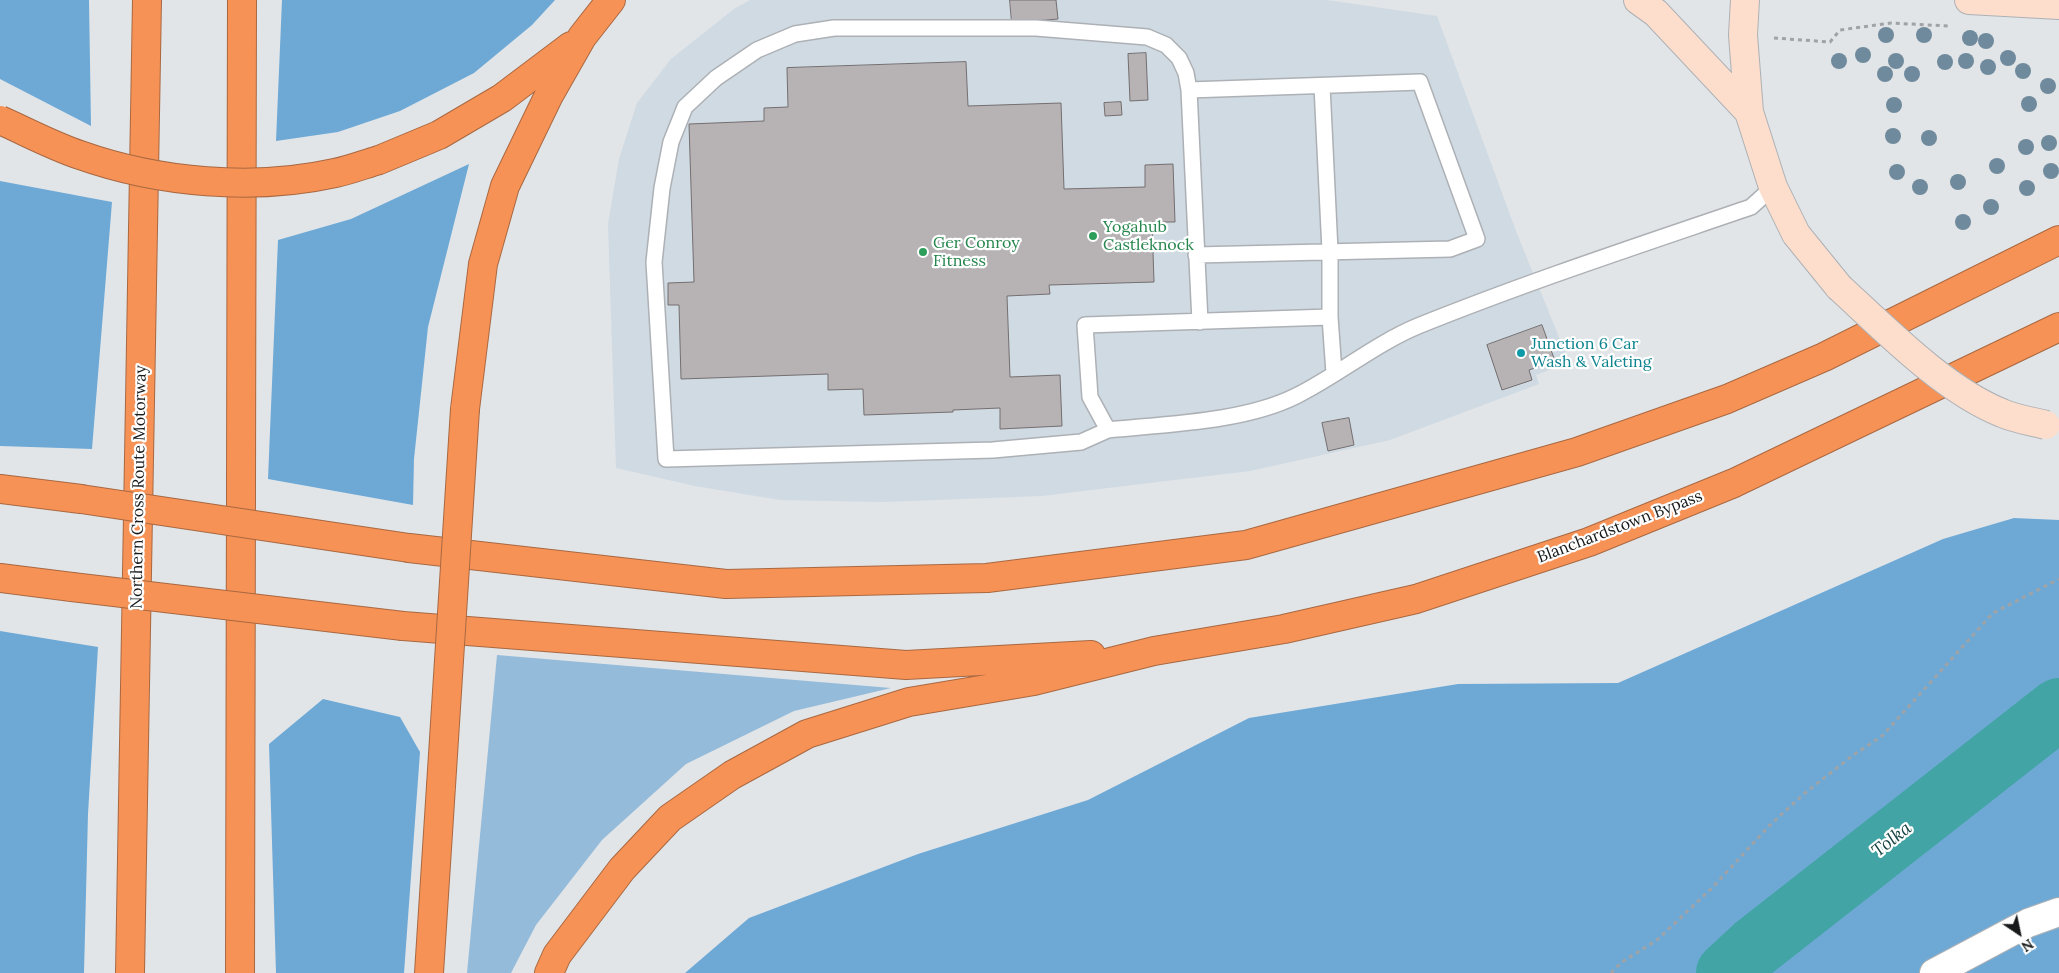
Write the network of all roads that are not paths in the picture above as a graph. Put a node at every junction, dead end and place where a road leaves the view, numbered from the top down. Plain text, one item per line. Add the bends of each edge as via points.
1 (147, 0) edge
2 (242, 0) edge
3 (610, 0) edge
4 (1638, 0) edge
5 (1746, 0) edge
6 (1969, 0) edge
7 (2059, 5) edge
8 (582, 37) junction
9 (1322, 86) junction
10 (1190, 90) junction
11 (1749, 112) junction
12 (0, 120) edge
13 (1773, 187) junction
14 (2059, 240) edge
15 (1330, 251) junction
16 (1196, 255) junction
17 (1330, 317) junction
18 (1200, 322) junction
19 (2059, 327) edge
20 (1334, 373) junction
21 (2052, 426) edge
22 (1108, 430) junction
23 (0, 476) edge
24 (0, 490) edge
25 (71, 498) junction
26 (0, 578) edge
27 (1154, 651) junction
28 (2059, 912) edge
29 (130, 973) edge
30 (240, 973) edge
31 (429, 973) edge
32 (549, 973) edge
33 (1934, 973) edge

1 - 29 highway, Northern Cross Route Motorway
2 - 30 highway
3 - 8 highway
4 - 11 street via 1656,12
5 - 11 street via 1743,35
6 - 7 street
8 - 12 highway, bridge via 502,98 439,135 379,160 335,173 268,182 192,181 80,155
8 - 31 highway, bridge via 548,95 505,186 483,264 465,409
9 - 10 lane
9 - 15 lane
9 - 15 lane via 1420,82 1476,239 1450,249
10 - 16 lane
10 - 22 lane via 1179,58 1166,45 1147,37 1036,28 834,28 796,34 757,50 716,78 685,107 671,142 654,262 666,459 993,450 1081,442
11 - 13 street
13 - 20 lane via 1751,207 1417,326
13 - 21 street, bridge via 1796,234 1839,288 1909,351 1966,396 2002,413
14 - 25 highway, bridge via 1824,357 1727,399 1577,452 1246,545 987,578 726,584 409,548
15 - 16 lane
15 - 17 lane
16 - 18 lane
17 - 18 lane
17 - 20 lane
18 - 22 lane via 1085,325 1090,397
19 - 27 highway, Blanchardstown Bypass via 1734,483 1589,542 1416,599 1284,629
20 - 22 lane via 1296,396 1260,409 1212,419
23 - 25 highway
24 - 25 highway
26 - 27 highway, bridge via 403,626 906,665
27 - 32 highway via 1034,681 909,702 806,734 732,775 670,818 622,869 557,954
28 - 33 street via 2028,923

